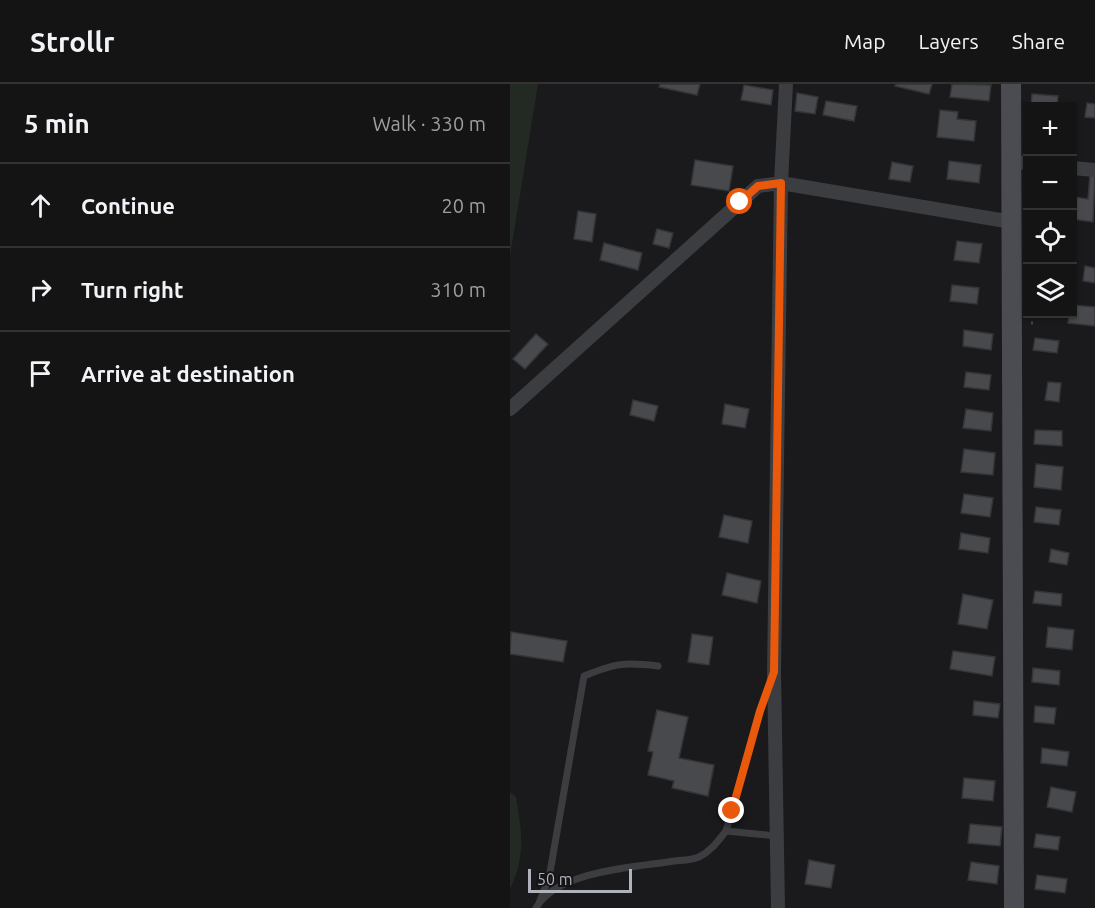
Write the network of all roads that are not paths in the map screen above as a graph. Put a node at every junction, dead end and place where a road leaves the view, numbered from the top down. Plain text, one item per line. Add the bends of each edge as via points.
1 (786, 84) edge
2 (1011, 84) edge
3 (1019, 163) edge
4 (1077, 168) edge
5 (1095, 170) edge
6 (781, 183) junction
7 (1012, 222) junction
8 (510, 409) edge
9 (658, 666) dead end
10 (774, 672) junction
11 (726, 831) junction
12 (777, 836) junction
13 (537, 905) edge
14 (778, 908) edge
15 (1014, 908) edge

1 - 6 street
2 - 3 street
3 - 7 street
4 - 5 street
6 - 7 street
6 - 8 street via 758,186
6 - 10 street
7 - 15 street
9 - 13 lane via 628,662 584,676 549,878
10 - 11 lane
10 - 12 street
11 - 12 lane
11 - 13 lane via 713,848 698,857 606,870 564,883
12 - 14 street

